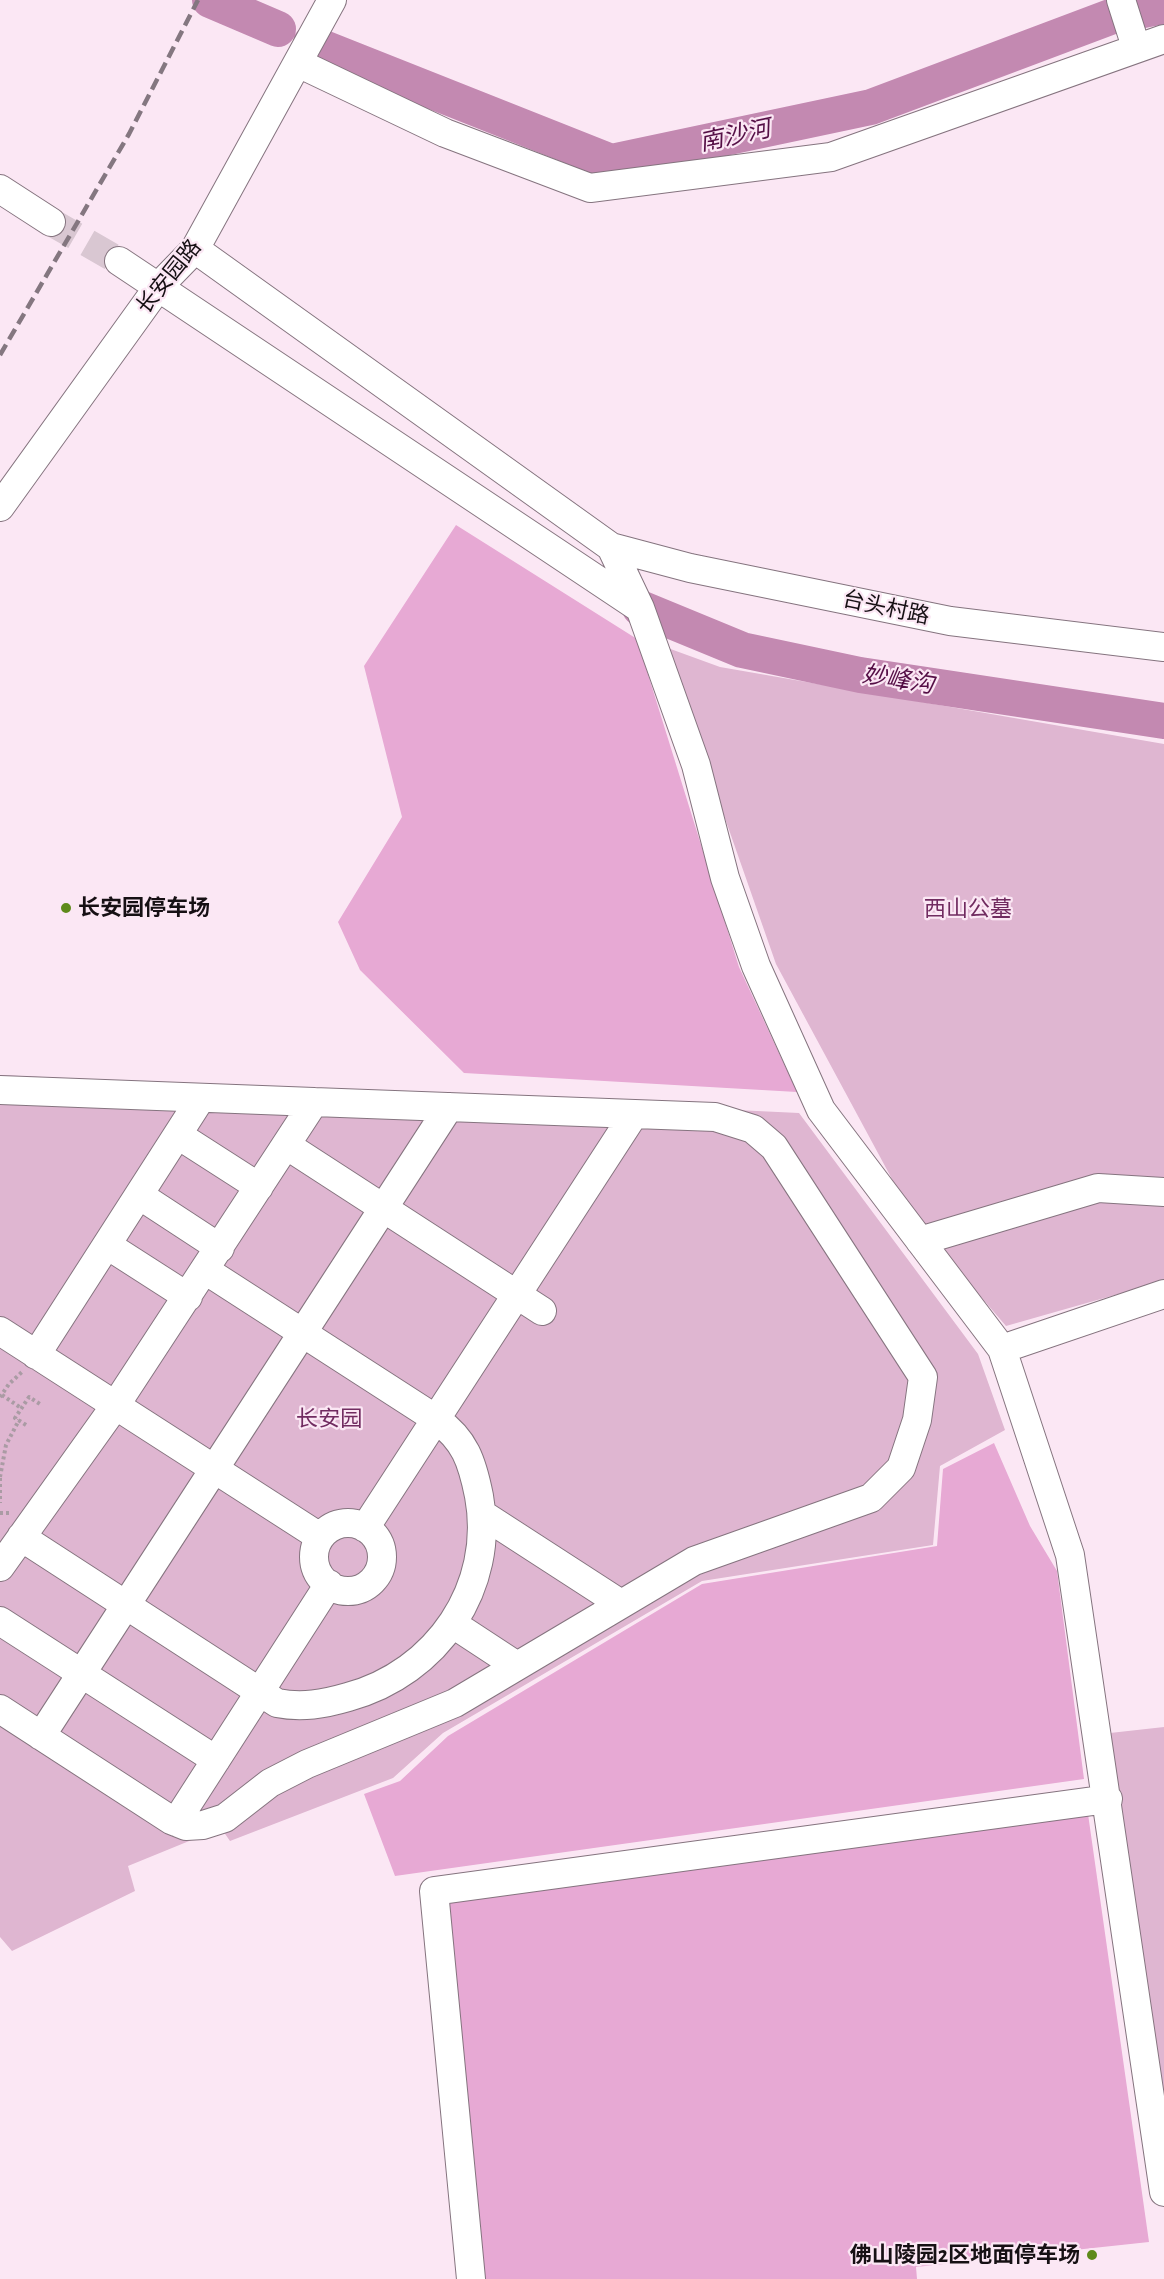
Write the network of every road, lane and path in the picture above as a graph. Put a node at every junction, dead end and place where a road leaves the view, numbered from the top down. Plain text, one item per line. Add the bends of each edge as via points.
1 (332, 0) edge
2 (1121, 0) edge
3 (1164, 39) edge
4 (1136, 47) junction
5 (298, 63) junction
6 (0, 189) edge
7 (51, 222) tunnel mouth
8 (195, 249) junction
9 (119, 261) tunnel mouth
10 (159, 286) junction
11 (0, 507) edge
12 (611, 547) junction
13 (640, 608) junction
14 (1164, 647) edge
15 (0, 1090) edge
16 (201, 1098) junction
17 (314, 1102) junction
18 (449, 1107) junction
19 (634, 1114) junction
20 (178, 1135) junction
21 (286, 1145) junction
22 (259, 1187) junction
23 (1164, 1192) edge
24 (139, 1196) junction
25 (383, 1208) junction
26 (920, 1241) junction
27 (107, 1245) junction
28 (212, 1259) junction
29 (1164, 1294) edge
30 (517, 1295) junction
31 (188, 1297) junction
32 (542, 1311) dead end
33 (0, 1331) edge
34 (302, 1333) junction
35 (1002, 1349) junction
36 (36, 1355) junction
37 (1, 1396) edge
38 (40, 1404) dead end
39 (115, 1406) junction
40 (21, 1408) junction
41 (436, 1419) junction
42 (19, 1420) junction
43 (26, 1425) dead end
44 (214, 1470) junction
45 (0, 1478) edge
46 (0, 1503) edge
47 (482, 1514) junction
48 (365, 1528) junction
49 (21, 1537) junction
50 (320, 1538) junction
51 (0, 1567) edge
52 (329, 1584) junction
53 (621, 1604) junction
54 (126, 1605) junction
55 (0, 1621) edge
56 (453, 1624) junction
57 (517, 1666) junction
58 (81, 1674) junction
59 (260, 1690) junction
60 (0, 1709) edge
61 (41, 1736) junction
62 (216, 1760) junction
63 (1108, 1799) junction
64 (176, 1822) junction
65 (1164, 2192) edge
66 (471, 2279) edge

1 - 5 street, 长安园路
2 - 4 street
3 - 4 street
4 - 5 street via 831,157 590,188 445,133
5 - 8 street, 长安园路
6 - 7 street
8 - 10 street, 长安园路
8 - 12 street
9 - 10 street
10 - 11 street, 长安园路
10 - 13 street
12 - 13 street
12 - 14 street, 台头村路 via 690,568 950,621
13 - 26 street via 696,765 725,878 756,966 821,1110
15 - 16 street
16 - 17 street
16 - 20 street
17 - 18 street
17 - 21 street
18 - 19 street
18 - 25 street
19 - 30 street
19 - 53 street via 715,1117 753,1129 774,1147 912,1357 923,1377 923,1390 901,1468 871,1498 694,1561
20 - 22 street
20 - 24 street
21 - 22 street
21 - 25 street
22 - 28 street
23 - 26 street via 1098,1188
24 - 27 street
24 - 28 street
25 - 30 street
25 - 34 street
26 - 35 street
27 - 31 street
27 - 36 street
28 - 31 street
28 - 34 street
29 - 35 street
30 - 32 street
30 - 41 street
31 - 39 street
33 - 36 street
34 - 41 street
34 - 44 street
35 - 63 street via 1071,1555
36 - 37 path
36 - 39 street
37 - 40 path
38 - 40 path via 29,1397
39 - 44 street
39 - 49 street
40 - 42 path via 15,1418
41 - 47 street via 462,1442
41 - 48 street
42 - 43 path
42 - 45 path via 6,1445
44 - 50 street
44 - 54 street
45 - 46 path
47 - 53 street
47 - 56 street via 482,1547 474,1578
48 - 50 street via 338,1524
48 - 52 street via 377,1538 381,1548 382,1559 374,1579 354,1590
49 - 51 street
49 - 54 street
50 - 52 street via 315,1559 317,1570
52 - 59 street
53 - 57 street
54 - 58 street
54 - 59 street
55 - 58 street
56 - 57 street
56 - 59 street via 422,1660 369,1692 296,1707 277,1703
57 - 64 street via 455,1703 270,1783 225,1818 203,1825
58 - 61 street
58 - 62 street
59 - 62 street
60 - 61 street
61 - 64 street
62 - 64 street
63 - 65 street
63 - 66 street via 434,1891

